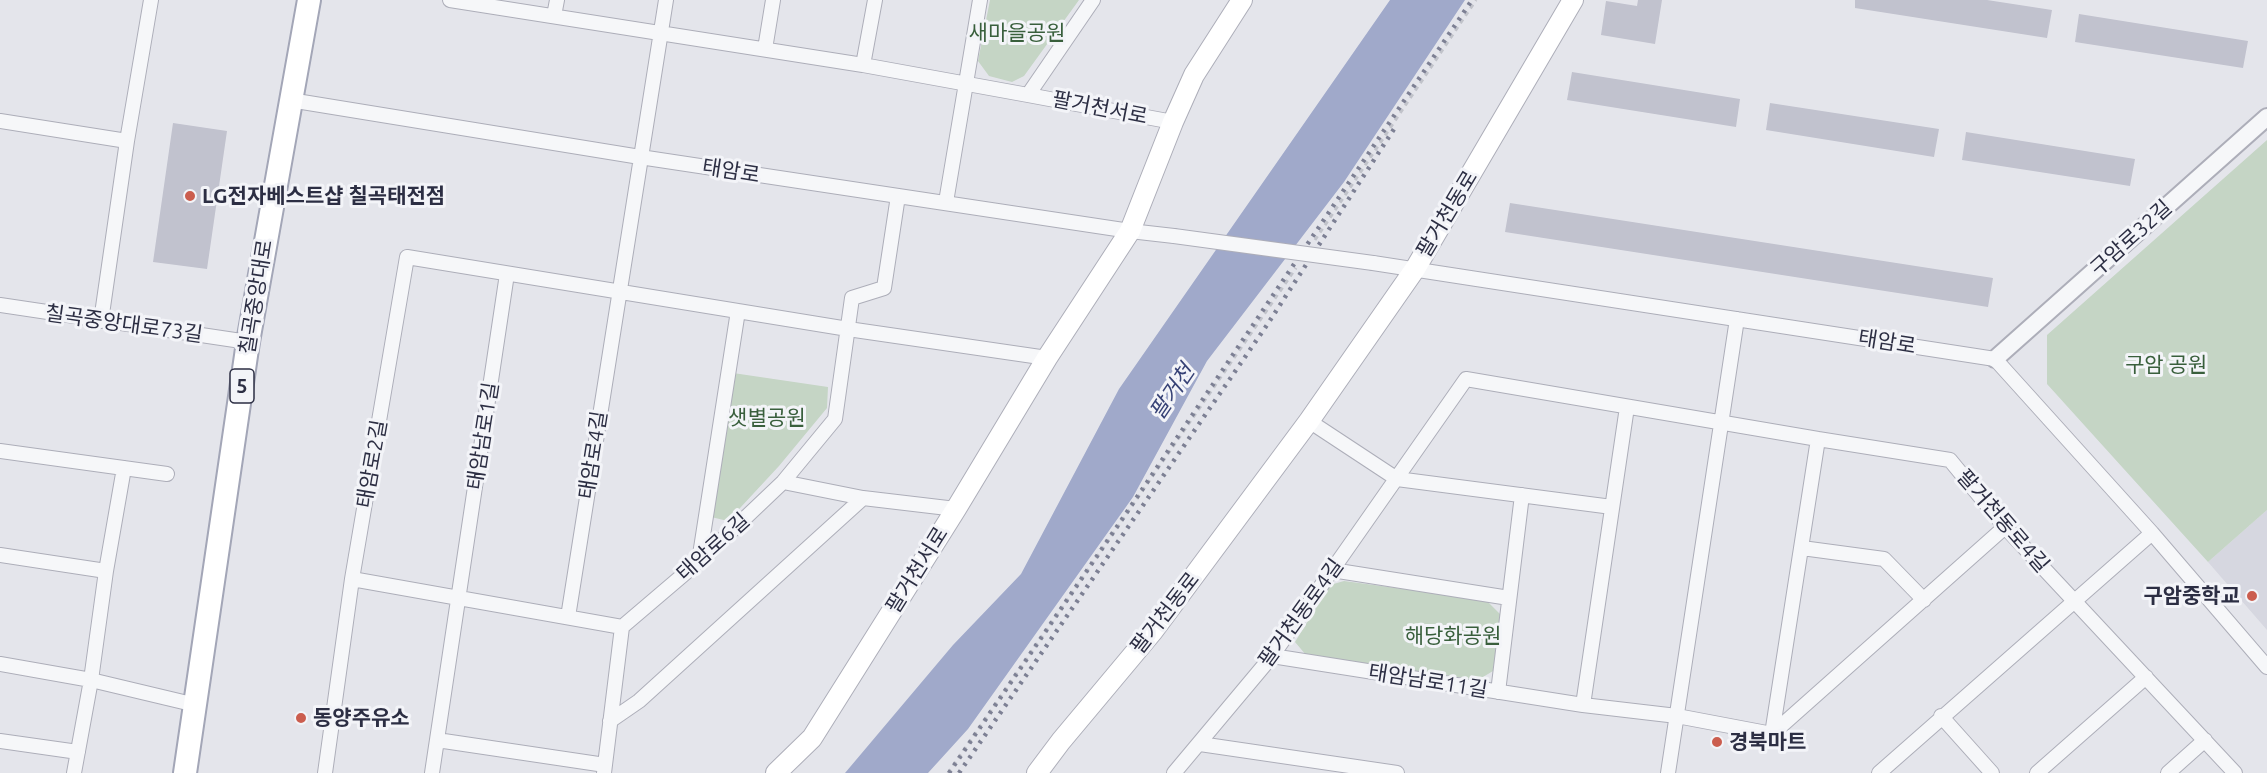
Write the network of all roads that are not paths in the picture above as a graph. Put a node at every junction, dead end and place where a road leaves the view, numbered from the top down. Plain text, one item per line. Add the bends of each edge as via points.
1 (151, 0) edge
2 (309, 0) edge
3 (450, 0) edge
4 (557, 0) edge
5 (666, 0) edge
6 (773, 0) edge
7 (874, 0) edge
8 (980, 0) edge
9 (1093, 0) edge
10 (1242, 0) edge
11 (1573, 0) edge
12 (554, 16) junction
13 (661, 33) junction
14 (765, 49) junction
15 (863, 65) junction
16 (965, 82) junction
17 (1028, 95) junction
18 (290, 100) junction
19 (2267, 117) edge
20 (0, 121) edge
21 (1173, 122) junction
22 (127, 141) junction
23 (640, 157) junction
24 (898, 196) junction
25 (946, 202) junction
26 (1130, 231) junction
27 (1415, 269) junction
28 (507, 274) junction
29 (619, 292) junction
30 (0, 305) edge
31 (738, 311) junction
32 (1737, 319) junction
33 (101, 321) junction
34 (848, 329) junction
35 (248, 342) junction
36 (1047, 358) junction
37 (1995, 359) junction
38 (1627, 407) junction
39 (1309, 421) junction
40 (1721, 424) junction
41 (1818, 439) junction
42 (0, 451) edge
43 (124, 468) junction
44 (167, 474) dead end
45 (1397, 479) junction
46 (783, 482) junction
47 (1522, 495) junction
48 (863, 498) junction
49 (1612, 507) junction
50 (956, 509) junction
51 (2005, 527) junction
52 (2152, 533) junction
53 (1802, 548) junction
54 (0, 555) edge
55 (699, 561) junction
56 (1332, 570) junction
57 (106, 571) junction
58 (352, 579) junction
59 (1509, 598) junction
60 (458, 599) junction
61 (1924, 600) junction
62 (2075, 600) junction
63 (568, 618) junction
64 (622, 627) junction
65 (1272, 656) junction
66 (0, 664) edge
67 (2267, 667) edge
68 (2146, 677) junction
69 (91, 680) junction
70 (1498, 692) junction
71 (196, 705) junction
72 (1583, 705) junction
73 (1677, 716) junction
74 (1941, 716) junction
75 (610, 721) junction
76 (1772, 734) junction
77 (438, 740) junction
78 (2205, 740) junction
79 (0, 741) edge
80 (1200, 744) junction
81 (78, 752) junction
82 (604, 769) edge
83 (1375, 771) edge
84 (74, 773) edge
85 (185, 773) edge
86 (325, 773) edge
87 (432, 773) edge
88 (776, 773) edge
89 (1037, 773) edge
90 (1174, 773) edge
91 (1397, 773) edge
92 (1668, 773) edge
93 (1879, 773) edge
94 (1992, 773) edge
95 (2037, 773) edge
96 (2168, 773) edge
97 (2235, 773) edge

1 - 22 street
2 - 18 main road, 칠곡중앙대로 / 5
3 - 12 street, 팔거천서로
4 - 12 street
5 - 13 street, 태암로4길
6 - 14 street
7 - 15 street
8 - 16 street
9 - 17 street
10 - 21 main road, 팔거천서로 via 1194,75
11 - 27 main road, 팔거천동로
12 - 13 street, 팔거천서로
13 - 14 street, 팔거천서로
13 - 23 street, 태암로4길
14 - 15 street, 팔거천서로
15 - 16 street, 팔거천서로
16 - 17 street, 팔거천서로
16 - 25 street
17 - 21 street, 팔거천서로
18 - 23 street, 태암로
18 - 35 main road, 칠곡중앙대로 / 5
19 - 37 street, 구암로32길
20 - 22 street
21 - 26 main road, 팔거천서로
22 - 33 street
23 - 24 street, 태암로
23 - 29 street, 태암로4길
24 - 25 street, 태암로
24 - 34 street, 태암로6길 via 884,288 852,298
25 - 26 street, 태암로
26 - 27 street, 태암로, bridge
26 - 36 main road, 팔거천서로
27 - 32 street, 태암로
27 - 39 main road, 팔거천동로
28 - 29 street
28 - 58 street, 태암로2길 via 407,257
28 - 60 street, 태암남로1길
29 - 31 street
29 - 63 street, 태암로4길
30 - 33 street, 칠곡중앙대로73길
31 - 34 street
31 - 55 street
32 - 37 street, 태암로
32 - 40 street
33 - 35 street, 칠곡중앙대로73길
34 - 36 street
34 - 46 street, 태암로6길 via 835,419
35 - 71 main road, 칠곡중앙대로 / 5
36 - 50 main road, 팔거천서로
37 - 52 street
38 - 40 street
38 - 45 street via 1466,379
38 - 49 street
39 - 45 street
39 - 89 main road, 팔거천동로 via 1154,631
40 - 41 street
40 - 73 street
41 - 51 street, 팔거천동로4길 via 1950,460
41 - 53 street
42 - 43 street
43 - 44 street
43 - 57 street
45 - 47 street
45 - 56 street, 팔거천동로4길
46 - 48 street
46 - 55 street, 태암로6길
47 - 49 street
47 - 59 street
48 - 50 street
48 - 75 street via 639,701
49 - 72 street
50 - 88 main road, 팔거천서로 via 812,738
51 - 61 street
51 - 62 street, 팔거천동로4길
52 - 62 street
52 - 67 street
53 - 61 street via 1884,559
53 - 76 street
54 - 57 street
55 - 64 street, 태암로6길
56 - 59 street
56 - 65 street, 팔거천동로4길
57 - 69 street
58 - 60 street
58 - 86 street, 태암로2길
59 - 70 street
60 - 63 street
60 - 77 street, 태암남로1길
61 - 76 street
62 - 68 street, 팔거천동로4길
62 - 74 street
63 - 64 street
64 - 75 street
65 - 70 street, 태암남로11길
65 - 80 street, 팔거천동로4길
66 - 69 street
68 - 78 street, 팔거천동로4길
68 - 95 street
69 - 71 street
69 - 81 street
70 - 72 street, 태암남로11길
71 - 85 main road, 칠곡중앙대로 / 5
72 - 73 street, 태암남로11길
73 - 76 street, 태암남로11길
73 - 92 street
74 - 93 street
74 - 94 street
75 - 82 street
77 - 82 street
77 - 87 street, 태암남로1길
78 - 96 street
78 - 97 street, 팔거천동로4길
79 - 81 street
80 - 83 street
80 - 90 street, 팔거천동로4길
81 - 84 street
83 - 91 street

